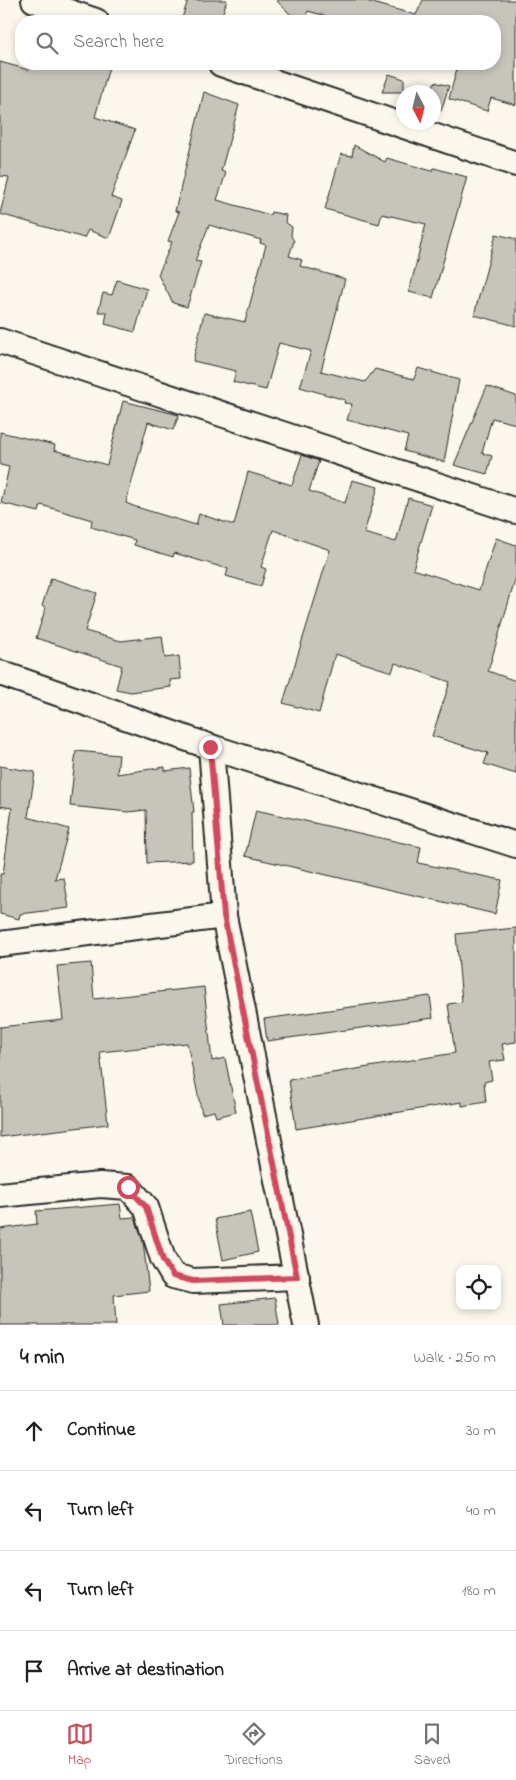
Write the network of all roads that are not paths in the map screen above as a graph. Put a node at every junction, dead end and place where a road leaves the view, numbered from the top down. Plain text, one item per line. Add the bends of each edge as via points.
1 (34, 0) edge
2 (78, 15) edge
3 (239, 70) edge
4 (516, 164) edge
5 (0, 341) edge
6 (516, 511) edge
7 (0, 673) edge
8 (210, 747) junction
9 (516, 846) edge
10 (224, 916) junction
11 (0, 944) edge
12 (0, 1196) edge
13 (297, 1277) junction
14 (306, 1325) edge

1 - 2 street
3 - 4 street
5 - 6 street
7 - 8 street
8 - 9 street
8 - 10 street
10 - 11 street
10 - 13 street
12 - 13 street via 100,1185 128,1187 146,1207 163,1260 173,1276 193,1281
13 - 14 street

